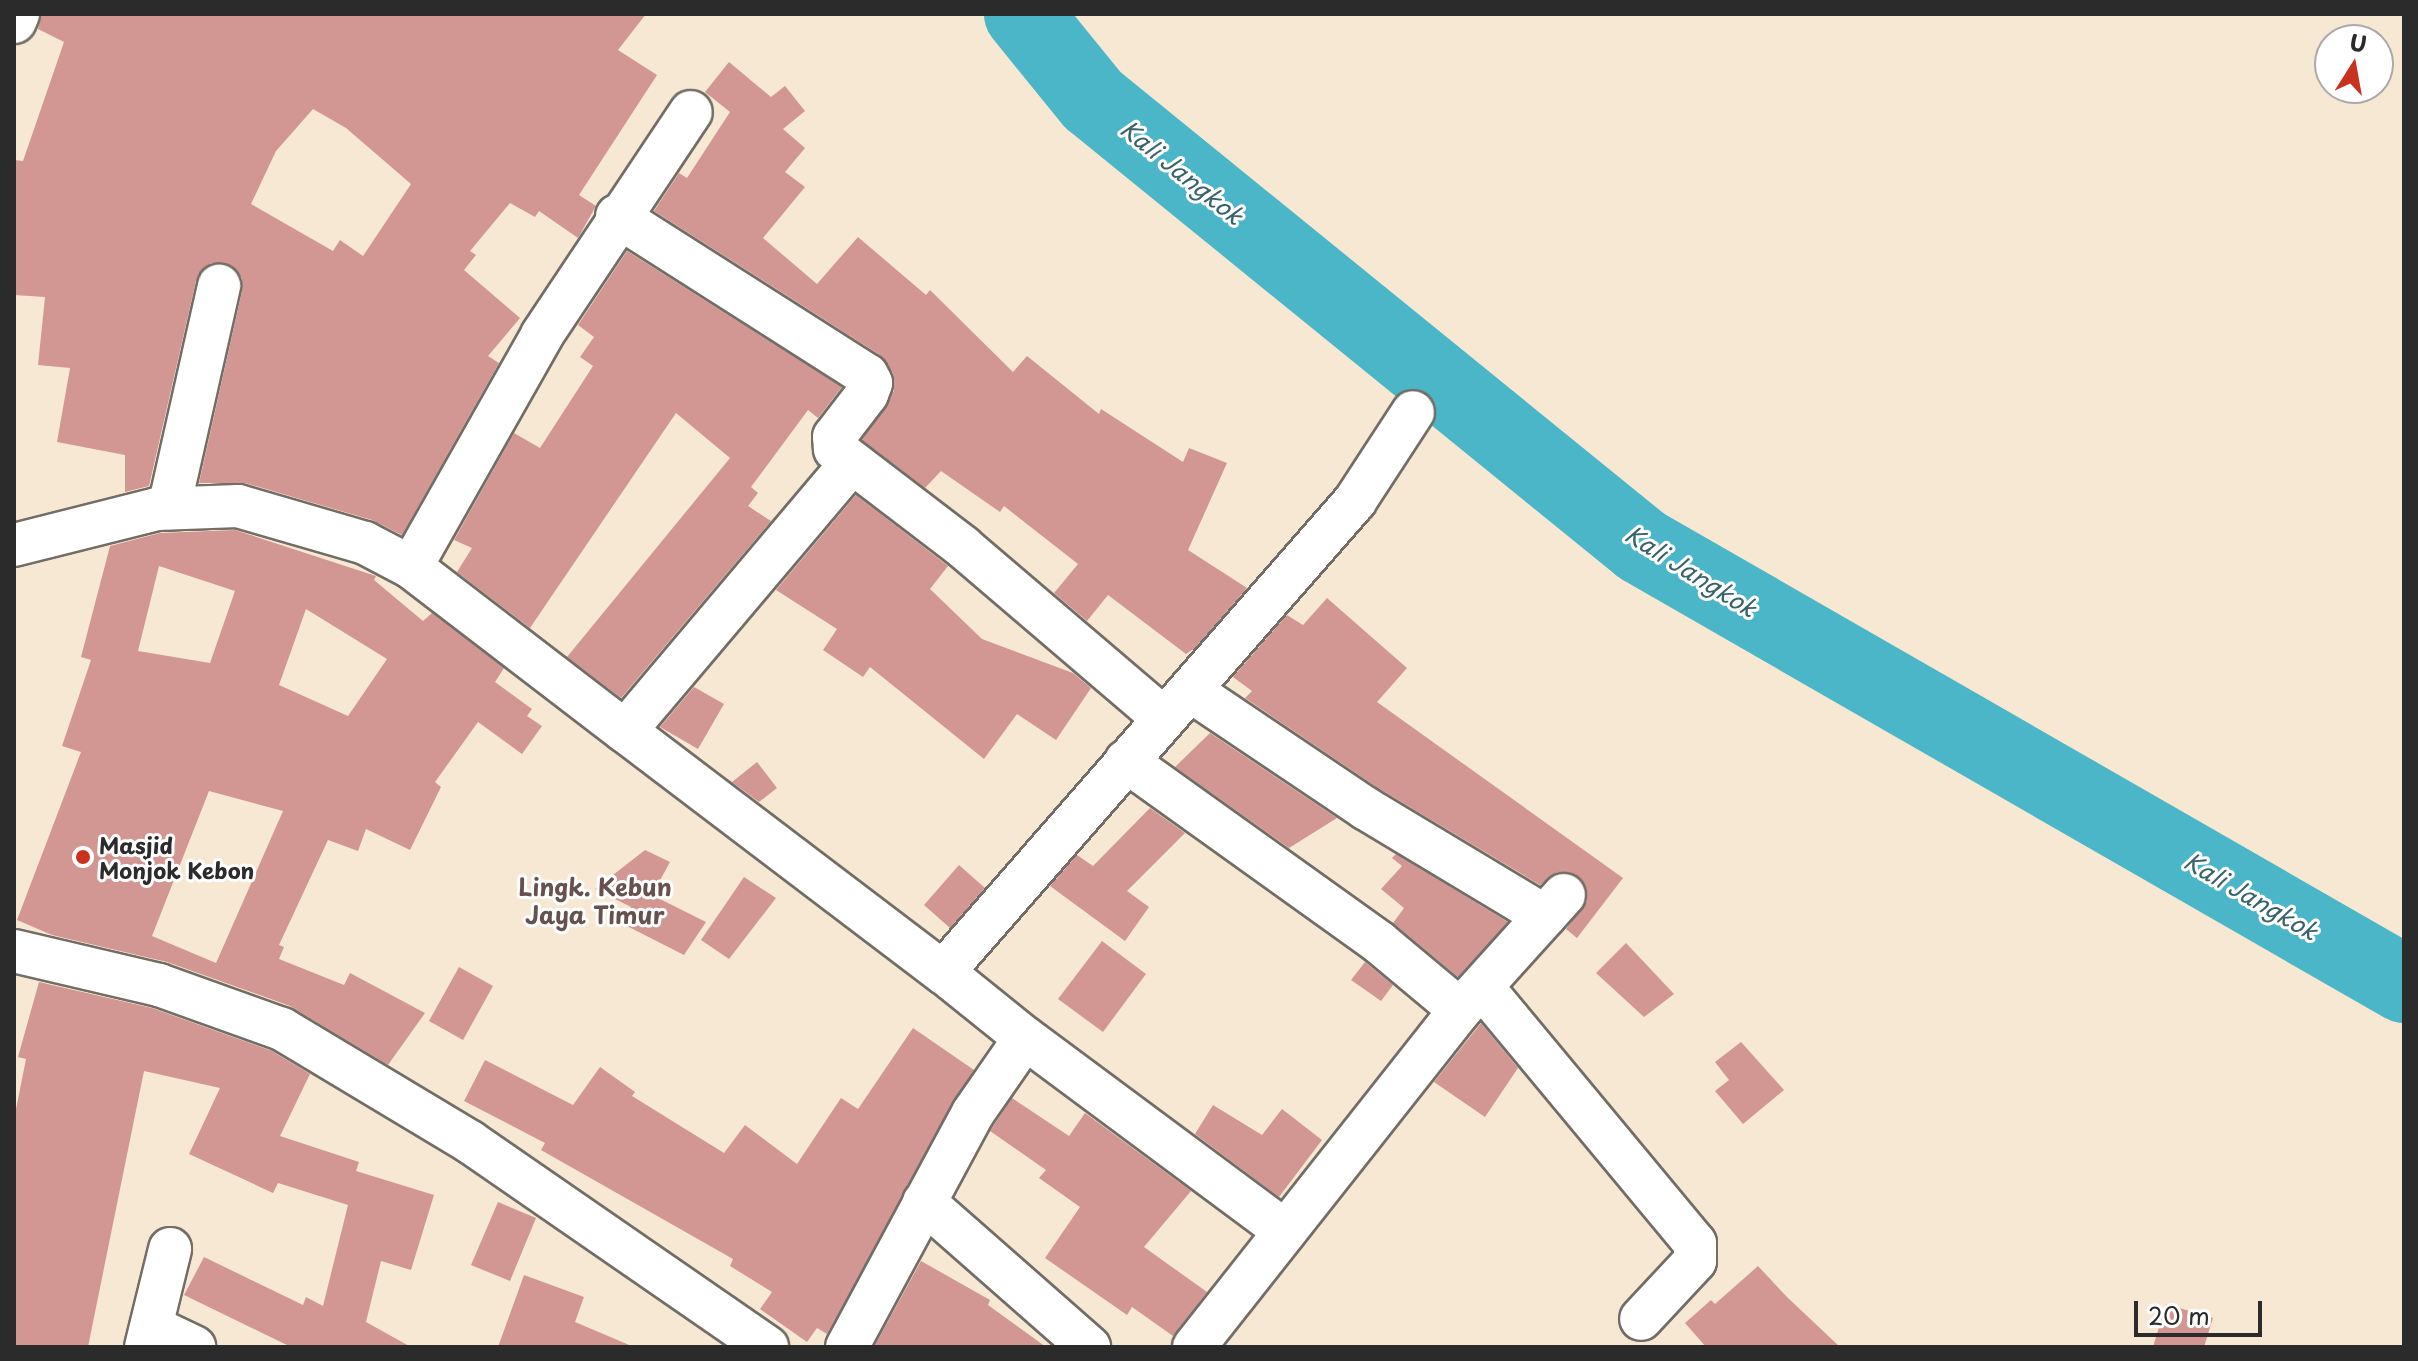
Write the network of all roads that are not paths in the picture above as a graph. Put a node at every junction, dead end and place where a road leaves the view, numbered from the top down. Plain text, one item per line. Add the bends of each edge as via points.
1 (17, 14) edge
2 (14, 21) edge
3 (691, 112) dead end
4 (617, 216) junction
5 (219, 286) dead end
6 (1413, 412) dead end
7 (851, 464) junction
8 (169, 508) junction
9 (14, 545) edge
10 (411, 567) junction
11 (1177, 704) junction
12 (625, 731) junction
13 (1126, 761) junction
14 (14, 951) edge
15 (943, 972) junction
16 (1471, 999) junction
17 (1025, 1038) junction
18 (924, 1202) junction
19 (1285, 1231) junction
20 (170, 1249) dead end
21 (1641, 1319) dead end
22 (149, 1337) edge
23 (194, 1347) edge
24 (767, 1347) edge
25 (847, 1347) edge
26 (1089, 1347) edge
27 (1194, 1347) edge

1 - 2 main road
3 - 4 street
4 - 7 street via 867,375 867,394 832,443
4 - 10 street via 542,335
5 - 8 street
6 - 11 street via 1355,501
7 - 11 street
7 - 12 street
8 - 9 street
8 - 10 street via 238,506 284,517 365,543
10 - 12 street
11 - 13 street
11 - 16 street via 1555,906
12 - 15 street
13 - 15 street
13 - 16 street via 1380,943
14 - 24 street via 159,985 282,1029 470,1142
15 - 17 street
16 - 19 street
16 - 21 street via 1695,1243 1695,1261
17 - 18 street via 973,1113
17 - 19 street
18 - 25 street
18 - 26 street
19 - 27 street
20 - 22 street
22 - 23 street

